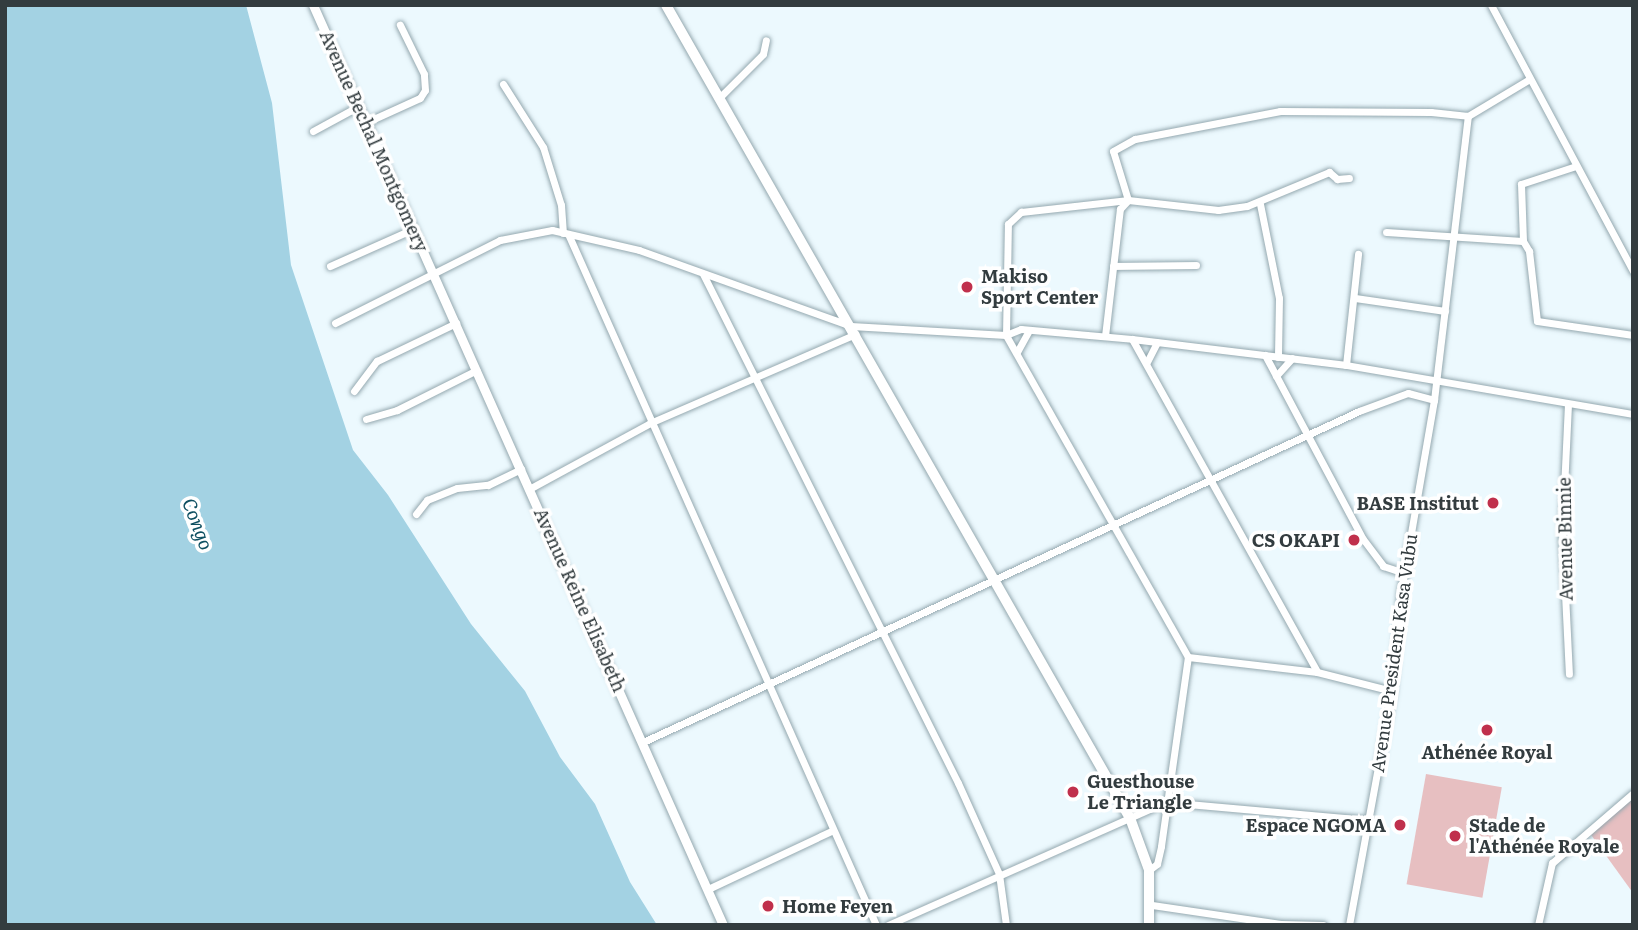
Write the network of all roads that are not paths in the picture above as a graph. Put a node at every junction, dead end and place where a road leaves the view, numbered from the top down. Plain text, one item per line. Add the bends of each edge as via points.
1 (313, 5) edge
2 (666, 5) edge
3 (1491, 5) edge
4 (400, 25) dead end
5 (766, 40) dead end
6 (1528, 80) junction
7 (503, 84) dead end
8 (719, 98) junction
9 (359, 106) junction
10 (1468, 117) junction
11 (367, 122) junction
12 (313, 131) dead end
13 (1576, 166) junction
14 (1349, 178) dead end
15 (1128, 200) junction
16 (1261, 204) junction
17 (413, 229) junction
18 (1386, 232) dead end
19 (566, 235) junction
20 (1451, 237) junction
21 (1523, 241) junction
22 (1358, 254) dead end
23 (330, 265) dead end
24 (1196, 265) dead end
25 (1113, 266) junction
26 (1633, 271) edge
27 (703, 274) junction
28 (436, 276) junction
29 (1355, 298) junction
30 (1445, 311) junction
31 (335, 323) dead end
32 (456, 323) junction
33 (853, 330) junction
34 (1029, 330) junction
35 (1006, 335) junction
36 (1633, 335) edge
37 (1105, 336) junction
38 (1132, 339) junction
39 (1157, 342) junction
40 (1017, 352) junction
41 (1265, 355) junction
42 (1278, 356) junction
43 (1292, 358) junction
44 (1147, 362) junction
45 (1346, 365) junction
46 (477, 370) junction
47 (1276, 376) junction
48 (753, 379) junction
49 (1435, 381) junction
50 (354, 391) dead end
51 (1434, 400) junction
52 (1568, 404) junction
53 (1633, 414) edge
54 (366, 419) dead end
55 (650, 423) junction
56 (1306, 434) junction
57 (521, 469) junction
58 (1212, 480) junction
59 (531, 488) junction
60 (416, 514) dead end
61 (1114, 526) junction
62 (1404, 573) junction
63 (995, 580) junction
64 (881, 631) junction
65 (1188, 657) junction
66 (1317, 672) junction
67 (1569, 674) dead end
68 (768, 686) junction
69 (1392, 691) junction
70 (643, 742) junction
71 (1633, 793) edge
72 (1166, 802) junction
73 (1130, 818) junction
74 (1367, 820) junction
75 (831, 831) junction
76 (1149, 870) junction
77 (999, 874) junction
78 (708, 889) junction
79 (1152, 905) junction
80 (723, 925) edge
81 (876, 925) edge
82 (888, 925) edge
83 (1006, 925) edge
84 (1149, 925) edge
85 (1323, 925) edge
86 (1349, 925) edge
87 (1538, 925) edge

1 - 9 street, Avenue Bechal Montgomery
2 - 8 main road
3 - 6 street
4 - 11 street via 424,74 425,90 420,97
5 - 8 street via 763,54
6 - 10 street
6 - 13 street
7 - 19 street via 543,147
8 - 33 main road
9 - 11 street, Avenue Bechal Montgomery
9 - 12 street
10 - 15 street via 1404,111 1280,111 1159,133 1113,151
10 - 20 street, Avenue President Kasa Vubu
11 - 17 street, Avenue Bechal Montgomery
13 - 21 street via 1521,184
13 - 26 street
14 - 16 street via 1336,179 1329,172
15 - 16 street via 1218,210
15 - 25 street via 1119,209
15 - 35 street via 1058,205 1011,219 1006,241
16 - 42 street via 1279,298
17 - 23 street
17 - 28 street, Avenue Bechal Montgomery
18 - 20 street
19 - 27 street via 639,250
19 - 28 street via 542,231 500,240
19 - 55 street
20 - 21 street
20 - 30 street, Avenue President Kasa Vubu
21 - 36 street via 1530,251 1537,321
22 - 29 street
24 - 25 street
25 - 37 street
27 - 33 street
27 - 48 street
28 - 31 street
28 - 32 street, Avenue Reine Elisabeth
29 - 30 street
29 - 45 street
30 - 49 street, Avenue President Kasa Vubu
32 - 46 street, Avenue Reine Elisabeth
32 - 50 street via 377,361
33 - 35 street
33 - 48 street
33 - 63 main road
34 - 35 street
34 - 37 street
34 - 40 street
35 - 40 street
37 - 38 street
38 - 39 street
38 - 44 street
39 - 41 street
39 - 44 street
40 - 61 street
41 - 42 street
41 - 47 street
42 - 43 street
43 - 45 street
43 - 47 street
44 - 58 street
45 - 49 street
46 - 54 street via 397,410
46 - 57 street, Avenue Reine Elisabeth
47 - 56 street
48 - 55 street
48 - 64 street
49 - 51 street, Avenue President Kasa Vubu
49 - 52 street
51 - 56 street via 1408,393
51 - 62 street, Avenue President Kasa Vubu
52 - 53 street
52 - 67 street, Avenue Binnie via 1562,533
55 - 59 street
55 - 68 street
56 - 58 street
56 - 62 street via 1363,539 1383,566
57 - 59 street, Avenue Reine Elisabeth
57 - 60 street via 488,485 457,488 427,500
58 - 61 street
58 - 66 street
59 - 70 street, Avenue Reine Elisabeth
61 - 63 street
61 - 65 street
62 - 69 street, Avenue President Kasa Vubu
63 - 64 street
63 - 73 main road
64 - 68 street
64 - 77 street
65 - 66 street
65 - 72 street
66 - 69 street
68 - 70 street
68 - 75 street
69 - 74 street, Avenue President Kasa Vubu
70 - 78 street, Avenue Reine Elisabeth
71 - 87 street via 1552,863
72 - 73 street
72 - 74 street
72 - 76 street via 1157,864
73 - 76 main road
73 - 77 street
74 - 86 street, Avenue President Kasa Vubu
75 - 78 street
75 - 81 street
76 - 79 main road
77 - 82 street
77 - 83 street
78 - 80 street, Avenue Reine Elisabeth
79 - 84 main road
79 - 85 street via 1281,924

